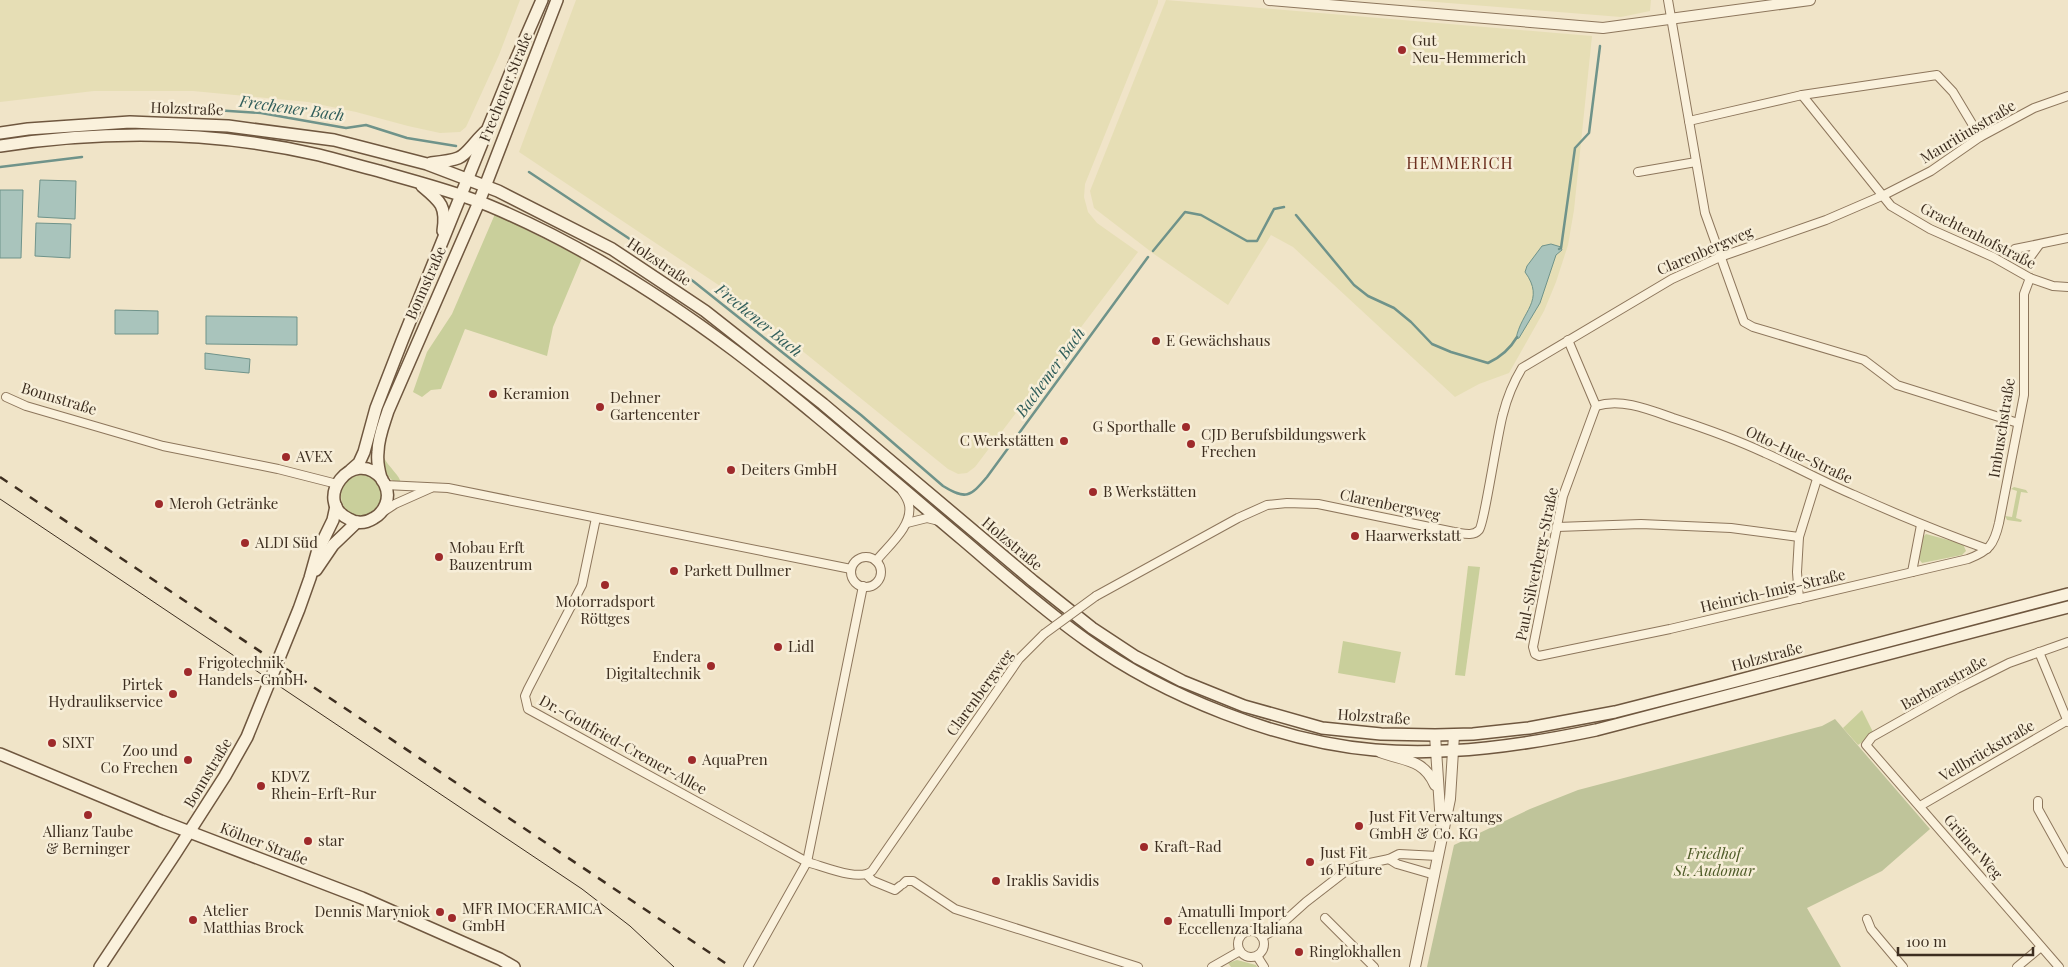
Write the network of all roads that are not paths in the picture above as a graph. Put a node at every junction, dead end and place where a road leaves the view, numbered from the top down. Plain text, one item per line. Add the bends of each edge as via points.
1 (542, 0) edge
2 (556, 0) edge
3 (1268, 0) edge
4 (1668, 0) edge
5 (1810, 0) edge
6 (1671, 20) junction
7 (1802, 95) junction
8 (2068, 96) edge
9 (1689, 121) junction
10 (488, 129) junction
11 (0, 133) edge
12 (1980, 137) junction
13 (0, 146) edge
14 (1696, 162) junction
15 (427, 164) junction
16 (1638, 172) dead end
17 (468, 179) junction
18 (417, 182) junction
19 (485, 186) junction
20 (1884, 195) junction
21 (462, 196) junction
22 (479, 202) junction
23 (2068, 238) edge
24 (442, 243) junction
25 (2040, 245) junction
26 (2016, 249) dead end
27 (2031, 256) dead end
28 (1720, 257) junction
29 (2030, 278) junction
30 (2068, 287) edge
31 (1568, 340) junction
32 (6, 398) dead end
33 (1596, 406) junction
34 (2018, 423) junction
35 (351, 470) junction
36 (1817, 479) junction
37 (384, 482) junction
38 (337, 484) junction
39 (433, 488) junction
40 (901, 488) junction
41 (336, 506) junction
42 (381, 513) junction
43 (596, 518) junction
44 (357, 522) junction
45 (942, 522) junction
46 (907, 523) junction
47 (1921, 525) junction
48 (1557, 527) junction
49 (1798, 536) junction
50 (1987, 549) junction
51 (876, 560) junction
52 (851, 569) junction
53 (1912, 572) junction
54 (310, 578) junction
55 (863, 586) junction
56 (2068, 594) edge
57 (1799, 599) junction
58 (2068, 607) edge
59 (2068, 642) edge
60 (2039, 652) junction
61 (1535, 654) joint
62 (2068, 721) edge
63 (1435, 735) junction
64 (1454, 735) junction
65 (1866, 745) joint
66 (1374, 750) junction
67 (1436, 751) junction
68 (1454, 751) junction
69 (0, 754) edge
70 (1437, 789) junction
71 (2038, 801) dead end
72 (1920, 806) junction
73 (189, 832) junction
74 (1442, 835) junction
75 (1438, 856) junction
76 (1389, 858) junction
77 (807, 862) junction
78 (2068, 863) edge
79 (867, 875) junction
80 (1435, 875) junction
81 (1325, 918) dead end
82 (1867, 919) dead end
83 (1262, 937) junction
84 (2041, 947) junction
85 (1240, 951) junction
86 (1258, 956) junction
87 (749, 965) edge
88 (100, 967) edge
89 (514, 967) edge
90 (1138, 967) edge
91 (1212, 967) edge
92 (1264, 967) edge
93 (1374, 967) edge
94 (1415, 967) edge
95 (1904, 967) edge
96 (2017, 967) edge
97 (2059, 967) edge

1 - 10 main road, Frechener Straße
2 - 19 main road, Frechener Straße
3 - 6 street via 1603,28
4 - 6 street
5 - 6 street
6 - 9 street
7 - 9 street
7 - 12 street via 1937,74 1953,92
7 - 20 street, Grachtenhofstraße
8 - 12 street, Mauritiusstraße via 2034,108
9 - 14 street
10 - 15 main road via 461,158
10 - 17 main road, Frechener Straße
11 - 15 main road, Holzstraße via 130,122 228,126 334,140
12 - 20 street, Mauritiusstraße via 1931,171
13 - 18 main road, Holzstraße via 71,137 184,136 319,155
14 - 16 street
14 - 28 street via 1705,212
15 - 17 main road, Holzstraße
17 - 19 main road, Holzstraße
17 - 21 main road, Bonnstraße
18 - 21 main road, Holzstraße
18 - 24 main road via 442,205
19 - 22 main road, Bonnstraße
19 - 63 main road, Holzstraße via 612,249 705,311 823,404 1032,581 1092,628 1136,657 1182,681 1244,706 1322,728
20 - 28 street, Clarenbergweg via 1826,220
20 - 29 street, Grachtenhofstraße via 1891,206 1930,229
21 - 22 main road, Holzstraße
21 - 24 main road, Bonnstraße
22 - 37 main road, Bonnstraße via 388,411 378,453
22 - 40 main road, Holzstraße via 589,254 694,321 738,353
23 - 25 street
24 - 35 main road, Bonnstraße via 376,408 364,452
25 - 26 street
25 - 27 street
28 - 31 street, Clarenbergweg via 1652,289
28 - 34 street via 1741,316 1748,326 1864,360 1897,386
29 - 30 street, Grachtenhofstraße
29 - 34 street, Imbuschstraße via 2024,294 2025,384
31 - 33 street
31 - 79 street, Clarenbergweg, bridge via 1522,368 1512,384 1502,414 1484,521 1479,531 1474,534 1454,532 1318,504 1267,506 1238,518 1096,596 1044,634 1019,659
32 - 38 street, Bonnstraße via 163,446
33 - 36 street, Otto-Hue-Straße via 1621,403 1711,430
33 - 48 street, Paul-Silverberg-Straße via 1564,496
34 - 50 street, Imbuschstraße via 1995,540
35 - 37 main road via 366,469
35 - 38 main road
36 - 47 street, Otto-Hue-Straße
36 - 49 street
37 - 39 street
37 - 42 main road via 387,498
38 - 41 main road
39 - 42 street
39 - 43 street via 448,488
40 - 45 main road, Holzstraße
40 - 46 street via 909,504
41 - 44 main road via 344,517
41 - 54 main road, Bonnstraße
42 - 44 main road via 369,521
43 - 52 street
43 - 77 street, Dr.-Gottfried-Cremer-Allee via 582,585 528,689 525,696 528,709
44 - 54 main road, Bonnstraße via 333,545
45 - 46 street via 927,518
45 - 66 main road, Holzstraße via 1087,641 1177,693 1239,718 1305,738
46 - 51 street
47 - 50 street, Otto-Hue-Straße
47 - 53 street
48 - 49 street via 1642,524 1731,528
48 - 61 street, Paul-Silverberg-Straße via 1533,647
49 - 57 street
50 - 53 street, Heinrich-Imig-Straße via 1968,559
51 - 52 street via 860,558
51 - 55 street via 880,577 873,585
52 - 55 street via 855,582
53 - 57 street, Heinrich-Imig-Straße
54 - 73 main road, Bonnstraße via 247,737
55 - 77 street
56 - 64 main road, Holzstraße via 1615,712 1529,728
57 - 61 street, Heinrich-Imig-Straße via 1554,654
58 - 68 main road, Holzstraße via 1596,730 1531,743
59 - 60 street, Barbarastraße
60 - 62 street
60 - 65 street, Barbarastraße via 1957,689 1872,737
62 - 72 street, Vellbrückstraße
63 - 64 main road, Holzstraße
63 - 67 street
64 - 68 street
65 - 72 street, Grüner Weg
66 - 67 main road, Holzstraße
66 - 70 street, Holzstraße via 1420,765 1428,771
67 - 68 main road, Holzstraße
67 - 70 street
68 - 74 street via 1450,799
69 - 73 main road, Kölner Straße
70 - 74 street
71 - 78 street via 2038,809
72 - 84 street, Grüner Weg
73 - 88 main road, Bonnstraße
73 - 89 main road, Kölner Straße via 362,898
74 - 75 street
75 - 76 street via 1399,854
75 - 80 street
76 - 80 street via 1397,864
76 - 83 street via 1346,871
77 - 79 street, Dr.-Gottfried-Cremer-Allee via 853,875
77 - 87 street
79 - 90 street via 872,881 895,890 906,881 913,881 955,909
80 - 94 street
81 - 93 street
82 - 95 street via 1871,929
83 - 85 street via 1252,931 1243,933 1238,942
83 - 86 street via 1264,946
84 - 96 street
84 - 97 street, Grüner Weg
85 - 86 street via 1250,958
85 - 91 street
86 - 92 street

